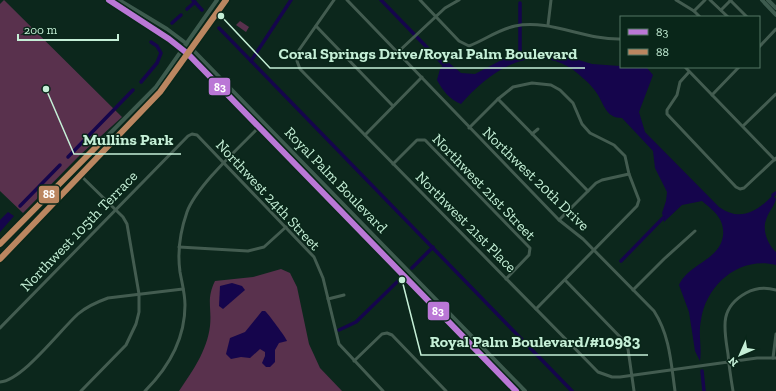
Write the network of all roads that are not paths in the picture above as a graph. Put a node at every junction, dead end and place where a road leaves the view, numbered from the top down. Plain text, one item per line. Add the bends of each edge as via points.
1 (109, 0) edge
2 (119, 0) edge
3 (217, 0) edge
4 (226, 0) edge
5 (334, 0) edge
6 (347, 0) edge
7 (420, 0) edge
8 (459, 0) edge
9 (552, 0) edge
10 (676, 0) edge
11 (705, 0) edge
12 (710, 0) edge
13 (731, 0) edge
14 (762, 0) edge
15 (768, 0) edge
16 (776, 8) edge
17 (721, 10) junction
18 (694, 11) junction
19 (776, 15) edge
20 (699, 16) edge
21 (727, 16) edge
22 (746, 16) edge
23 (436, 17) junction
24 (548, 25) junction
25 (316, 26) junction
26 (776, 30) edge
27 (620, 39) edge
28 (187, 44) junction
29 (760, 46) edge
30 (192, 49) junction
31 (183, 50) junction
32 (398, 52) junction
33 (188, 54) junction
34 (685, 68) edge
35 (738, 68) edge
36 (689, 72) junction
37 (422, 77) junction
38 (776, 94) edge
39 (712, 95) junction
40 (498, 99) junction
41 (393, 106) junction
42 (264, 123) junction
43 (743, 126) junction
44 (259, 127) junction
45 (469, 128) junction
46 (538, 129) dead end
47 (192, 134) joint
48 (532, 134) junction
49 (364, 136) junction
50 (775, 159) edge
51 (224, 164) junction
52 (393, 164) junction
53 (74, 168) junction
54 (629, 174) junction
55 (81, 176) junction
56 (588, 191) junction
57 (116, 210) junction
58 (559, 220) junction
59 (286, 227) junction
60 (695, 231) dead end
61 (0, 244) edge
62 (179, 248) junction
63 (594, 251) junction
64 (0, 259) edge
65 (506, 279) junction
66 (565, 280) junction
67 (183, 289) junction
68 (633, 290) junction
69 (776, 290) edge
70 (139, 294) junction
71 (344, 295) dead end
72 (328, 299) junction
73 (536, 308) junction
74 (0, 328) edge
75 (776, 334) edge
76 (774, 358) edge
77 (354, 361) junction
78 (729, 362) junction
79 (672, 370) junction
80 (632, 375) junction
81 (1, 381) edge
82 (81, 391) edge
83 (145, 391) edge
84 (383, 391) edge
85 (446, 391) edge
86 (516, 391) edge
87 (525, 391) edge
88 (634, 391) edge
89 (675, 391) edge
90 (732, 391) edge

1 - 31 main road, Royal Palm Boulevard
2 - 28 main road, Royal Palm Boulevard
3 - 28 main road
4 - 30 main road
5 - 25 street
6 - 32 street, Northwest 20th Drive
7 - 23 street
8 - 23 street
9 - 24 street
10 - 18 street
11 - 18 street
12 - 17 street
13 - 17 street
13 - 22 street
14 - 19 main road
15 - 16 main road
17 - 21 street
18 - 20 street
23 - 24 street via 459,41 469,46 499,30 515,26
23 - 32 street
24 - 27 street via 592,37
25 - 41 street
25 - 49 street, Northwest 21st Place via 299,50 297,61 300,69
26 - 29 street
28 - 30 main road, Royal Palm Boulevard
28 - 31 main road
30 - 33 main road
30 - 42 main road, Royal Palm Boulevard
31 - 33 main road, Royal Palm Boulevard
31 - 53 main road via 156,87
32 - 37 street, Northwest 20th Drive
33 - 44 main road, Royal Palm Boulevard
33 - 55 main road via 160,92
34 - 36 street
35 - 39 street
36 - 39 street
36 - 50 street via 680,82 677,95 666,114 736,187 744,188
37 - 41 street
37 - 45 street, Northwest 20th Drive
38 - 43 street
39 - 43 street
40 - 45 street
40 - 48 street
40 - 54 street via 514,88 532,83 551,86 567,96 578,110 582,124 590,133 614,145 625,156
41 - 49 street
42 - 44 street
42 - 87 main road, Royal Palm Boulevard
43 - 50 street
44 - 51 street
44 - 86 main road, Royal Palm Boulevard
45 - 58 street, Northwest 20th Drive
46 - 48 street
47 - 51 street, Northwest 24th Street via 197,135
47 - 57 street, Northwest 105th Terrace
48 - 56 street
49 - 52 street, Northwest 21st Place
51 - 59 street, Northwest 24th Street
51 - 62 street via 194,198 183,223
52 - 65 street, Northwest 21st Place
52 - 65 street, Northwest 21st Street via 417,140 425,140 530,248 529,255
53 - 55 street
53 - 61 main road
54 - 56 street via 602,180
54 - 63 street via 639,203
55 - 57 street
55 - 64 main road
56 - 58 street
57 - 70 street via 124,217 130,230
57 - 74 street, Northwest 105th Terrace
58 - 63 street, Northwest 20th Drive
59 - 62 street via 264,247 248,251
59 - 72 street, Northwest 24th Street via 314,257
60 - 68 street
62 - 67 street
63 - 66 street
63 - 68 street, Northwest 20th Drive
65 - 73 street, Northwest 21st Place
66 - 73 street
66 - 80 street via 624,341 628,349
67 - 70 street
67 - 83 street via 185,305 180,338 168,364
68 - 79 street, Northwest 20th Drive via 661,322 668,341
69 - 78 street via 757,289 741,295 734,301 725,319 724,330
70 - 81 street via 108,298 87,307 16,376
70 - 82 street via 139,312 132,334 117,354
71 - 72 street
72 - 77 street, Northwest 24th Street via 339,344
73 - 80 street, Northwest 21st Place via 598,372 612,377
75 - 76 street
76 - 78 street, Northwest 21st Place
77 - 84 street, Northwest 24th Street
77 - 85 street via 382,334 392,334
78 - 79 street, Northwest 21st Place
78 - 90 street
79 - 80 street, Northwest 21st Place
79 - 89 street, Northwest 20th Drive
80 - 88 street

